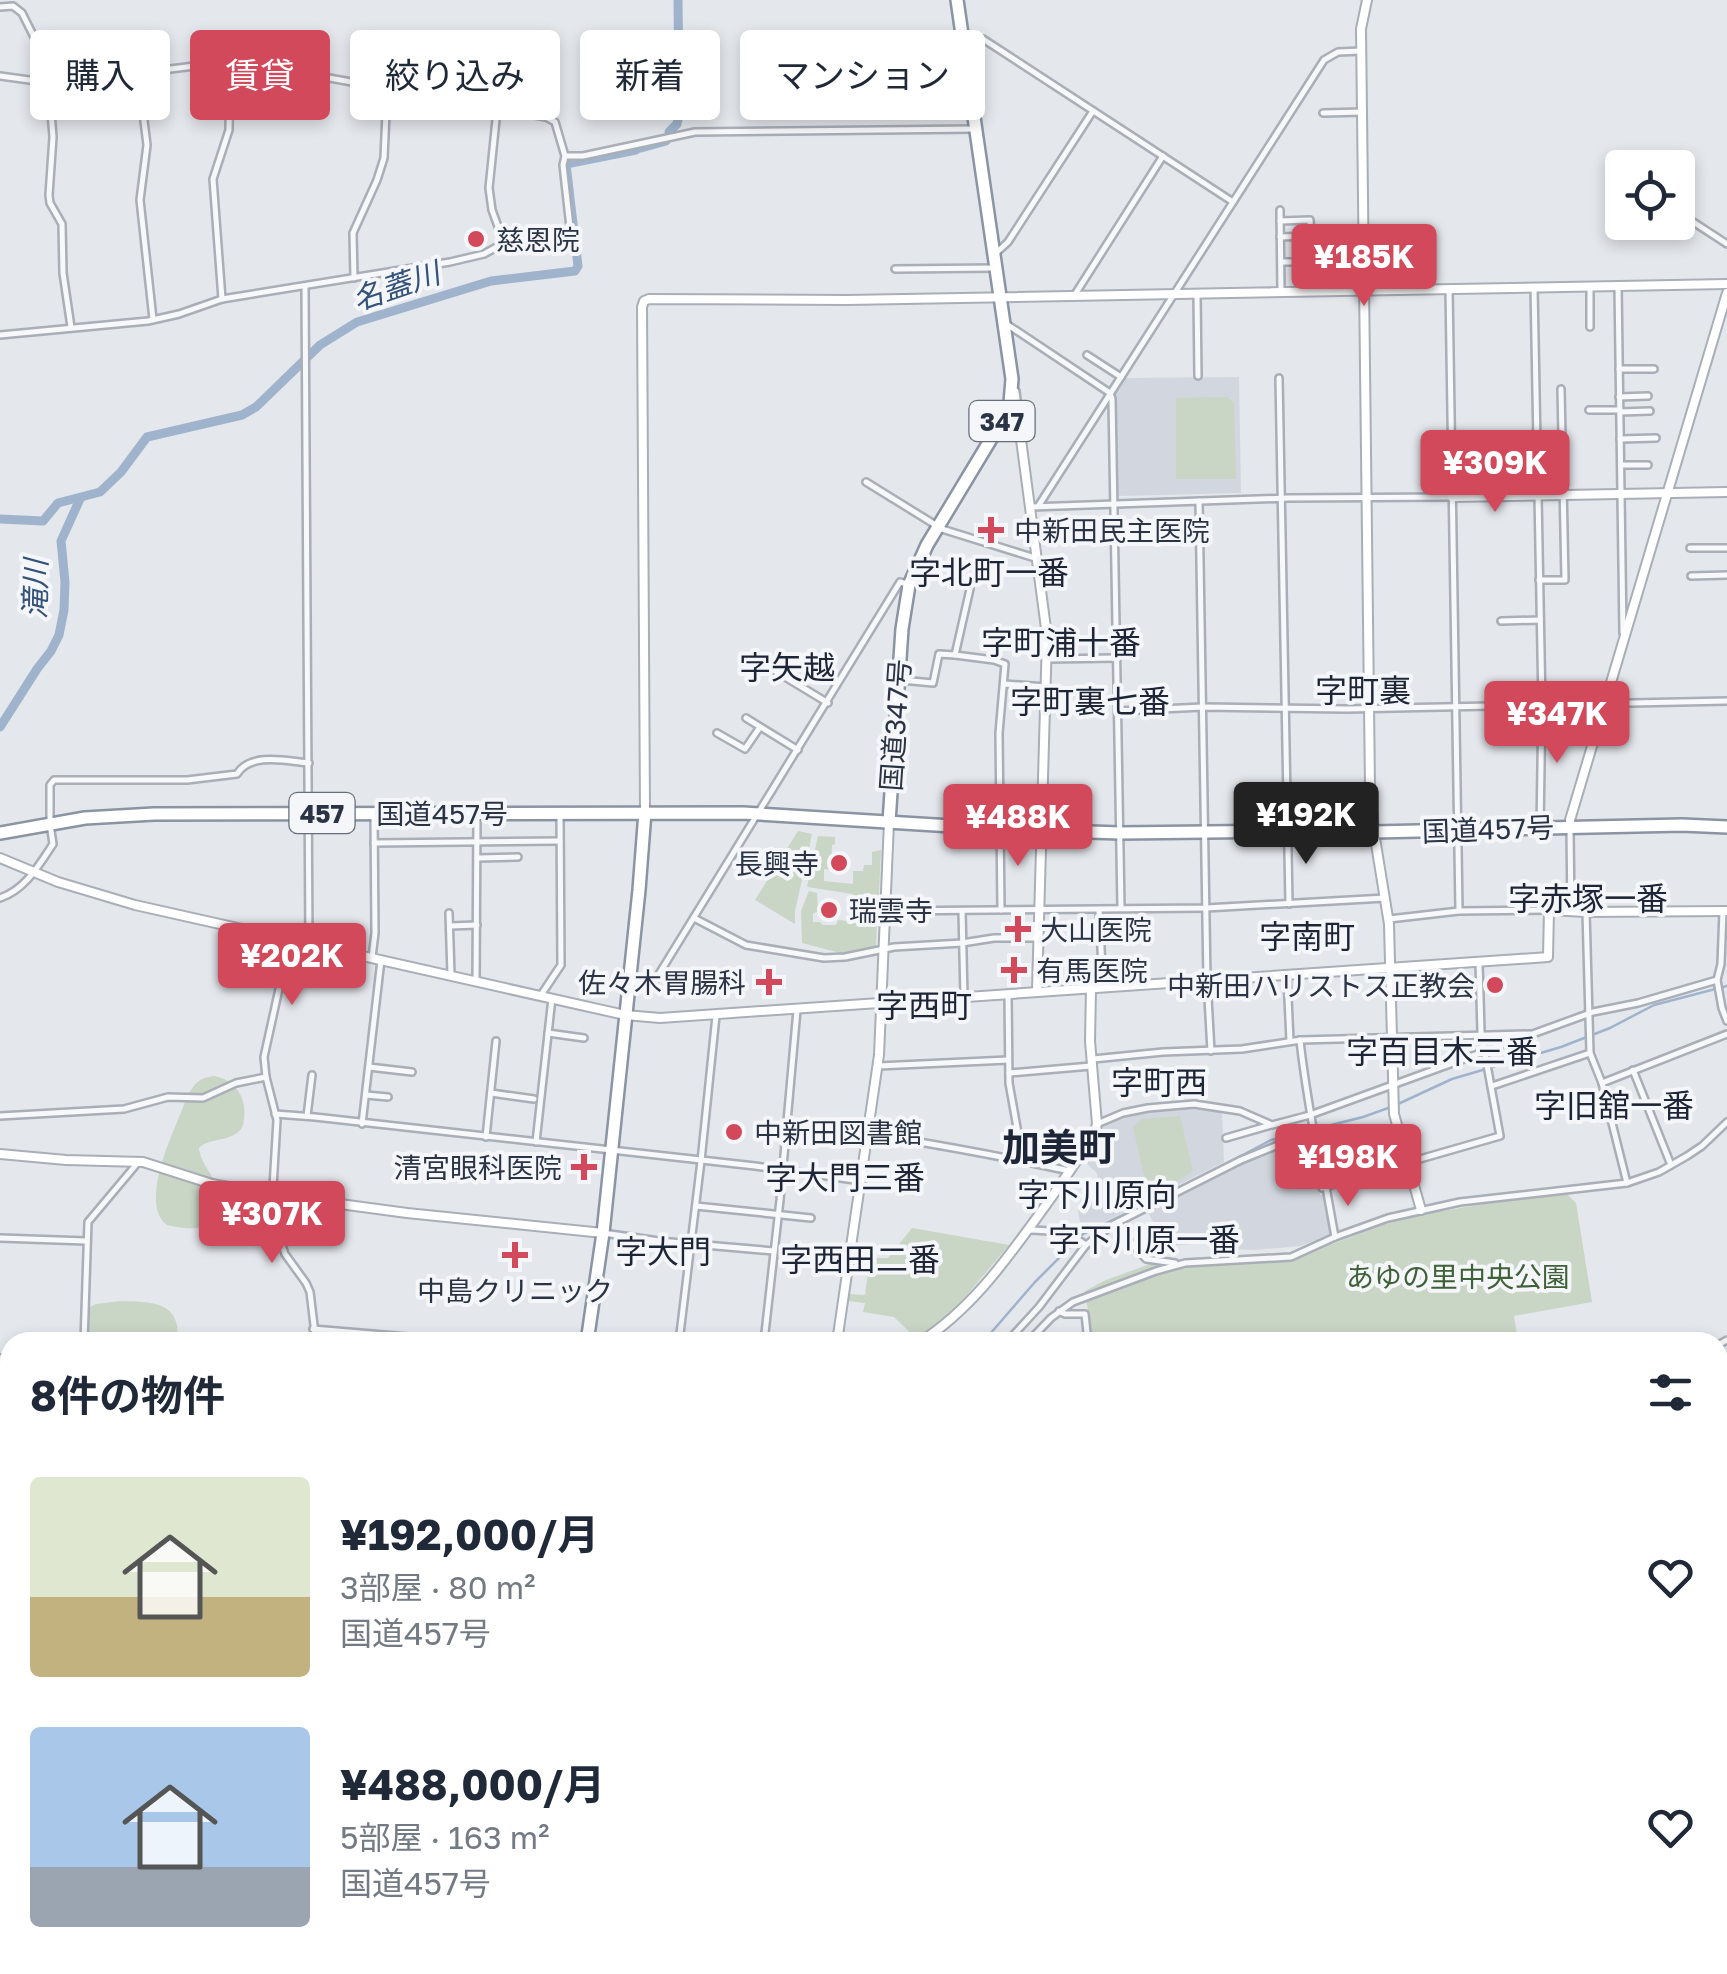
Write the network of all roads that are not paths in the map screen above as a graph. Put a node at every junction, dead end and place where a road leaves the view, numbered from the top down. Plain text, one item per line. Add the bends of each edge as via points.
1 (957, 0) edge
2 (1367, 0) edge
3 (0, 7) edge
4 (31, 30) edge
5 (961, 30) edge
6 (985, 41) edge
7 (1361, 51) junction
8 (0, 76) edge
9 (30, 80) edge
10 (1093, 111) junction
11 (1362, 112) junction
12 (1323, 113) dead end
13 (52, 120) edge
14 (145, 120) edge
15 (230, 120) edge
16 (386, 120) edge
17 (496, 120) edge
18 (551, 120) edge
19 (973, 120) edge
20 (974, 129) junction
21 (564, 156) junction
22 (1163, 156) junction
23 (1233, 202) junction
24 (1280, 210) dead end
25 (1280, 221) junction
26 (1695, 223) edge
27 (1280, 237) junction
28 (504, 243) junction
29 (1727, 244) edge
30 (995, 261) junction
31 (1281, 262) junction
32 (895, 269) dead end
33 (354, 278) junction
34 (1727, 284) edge
35 (304, 286) junction
36 (1590, 286) junction
37 (1618, 286) junction
38 (1449, 288) junction
39 (1534, 288) junction
40 (1365, 290) junction
41 (1311, 291) junction
42 (1282, 292) junction
43 (1197, 293) junction
44 (1727, 293) edge
45 (1175, 294) junction
46 (1074, 296) junction
47 (1001, 297) junction
48 (222, 299) junction
49 (153, 320) junction
50 (1005, 323) junction
51 (71, 327) junction
52 (1590, 327) dead end
53 (0, 335) edge
54 (1087, 354) dead end
55 (1654, 369) dead end
56 (1619, 370) junction
57 (1198, 376) dead end
58 (1121, 377) junction
59 (1279, 378) dead end
60 (1012, 379) junction
61 (1561, 388) dead end
62 (1110, 393) junction
63 (1619, 396) junction
64 (1648, 396) dead end
65 (1589, 410) dead end
66 (1620, 411) junction
67 (1650, 411) dead end
68 (1006, 414) junction
69 (1020, 432) junction
70 (1656, 438) dead end
71 (1620, 439) junction
72 (1648, 465) dead end
73 (1620, 466) junction
74 (866, 482) dead end
75 (1727, 492) edge
76 (1667, 493) junction
77 (1620, 494) junction
78 (1537, 495) junction
79 (1564, 495) junction
80 (1452, 496) junction
81 (1366, 498) junction
82 (1282, 499) junction
83 (1200, 501) junction
84 (1115, 503) junction
85 (1035, 506) junction
86 (938, 526) junction
87 (1690, 548) dead end
88 (1727, 548) edge
89 (1038, 559) junction
90 (1691, 576) dead end
91 (1727, 576) edge
92 (1539, 580) junction
93 (909, 585) junction
94 (970, 589) dead end
95 (1501, 620) dead end
96 (1540, 620) junction
97 (1624, 640) junction
98 (955, 655) junction
99 (1117, 658) junction
100 (757, 660) dead end
101 (1048, 660) junction
102 (898, 679) junction
103 (1004, 684) junction
104 (1047, 687) junction
105 (1607, 702) junction
106 (1727, 702) edge
107 (828, 703) junction
108 (1542, 704) junction
109 (1456, 707) junction
110 (1203, 708) junction
111 (1369, 708) junction
112 (1285, 709) junction
113 (1118, 712) junction
114 (746, 718) dead end
115 (760, 727) junction
116 (717, 733) dead end
117 (798, 750) junction
118 (309, 762) junction
119 (477, 812) junction
120 (560, 812) junction
121 (645, 812) junction
122 (308, 813) junction
123 (374, 813) junction
124 (760, 814) junction
125 (889, 822) junction
126 (50, 824) junction
127 (1570, 827) junction
128 (1727, 827) edge
129 (1540, 828) junction
130 (1000, 829) junction
131 (1042, 830) junction
132 (1457, 830) junction
133 (1288, 831) junction
134 (1206, 832) junction
135 (1374, 832) junction
136 (1120, 833) junction
137 (0, 834) edge
138 (560, 841) junction
139 (477, 842) junction
140 (374, 843) junction
141 (0, 858) edge
142 (477, 858) junction
143 (518, 858) dead end
144 (34, 872) junction
145 (0, 898) edge
146 (1385, 898) junction
147 (1289, 904) junction
148 (1121, 908) junction
149 (1206, 908) junction
150 (1001, 910) junction
151 (1040, 910) junction
152 (1099, 910) junction
153 (1549, 910) junction
154 (962, 911) junction
155 (886, 912) junction
156 (1459, 912) junction
157 (1571, 912) junction
158 (1586, 912) junction
159 (1725, 912) edge
160 (449, 913) dead end
161 (694, 918) junction
162 (1388, 919) junction
163 (477, 925) junction
164 (450, 926) junction
165 (1038, 938) junction
166 (290, 939) junction
167 (310, 943) junction
168 (962, 943) junction
169 (884, 948) junction
170 (376, 959) junction
171 (1478, 961) junction
172 (1391, 967) junction
173 (450, 975) junction
174 (1287, 976) junction
175 (630, 980) junction
176 (1207, 980) junction
177 (1717, 980) junction
178 (476, 981) junction
179 (1103, 987) junction
180 (1091, 988) junction
181 (1037, 991) junction
182 (1008, 994) junction
183 (541, 995) junction
184 (964, 997) junction
185 (552, 998) junction
186 (882, 1003) junction
187 (797, 1010) junction
188 (1588, 1014) junction
189 (626, 1015) junction
190 (716, 1016) junction
191 (1727, 1021) edge
192 (548, 1033) junction
193 (1727, 1034) edge
194 (1533, 1035) junction
195 (1482, 1036) junction
196 (584, 1038) dead end
197 (1391, 1038) junction
198 (1300, 1040) junction
199 (496, 1041) dead end
200 (1290, 1041) junction
201 (1210, 1051) junction
202 (1485, 1053) junction
203 (1590, 1053) junction
204 (1008, 1060) junction
205 (1094, 1063) junction
206 (878, 1066) junction
207 (369, 1067) junction
208 (1633, 1070) junction
209 (412, 1072) dead end
210 (1009, 1073) junction
211 (312, 1075) dead end
212 (266, 1077) junction
213 (1602, 1082) junction
214 (1393, 1084) junction
215 (1492, 1086) junction
216 (491, 1093) junction
217 (366, 1095) junction
218 (388, 1097) dead end
219 (534, 1099) dead end
220 (275, 1114) junction
221 (1310, 1115) junction
222 (0, 1116) edge
223 (308, 1116) junction
224 (1727, 1122) edge
225 (362, 1124) junction
226 (787, 1124) junction
227 (1097, 1124) junction
228 (1272, 1125) junction
229 (1315, 1131) junction
230 (870, 1133) junction
231 (486, 1137) junction
232 (1226, 1138) dead end
233 (536, 1142) junction
234 (612, 1152) junction
235 (0, 1154) edge
236 (701, 1160) junction
237 (1020, 1160) junction
238 (1406, 1164) junction
239 (135, 1166) dead end
240 (1672, 1166) junction
241 (783, 1170) junction
242 (1072, 1171) junction
243 (862, 1182) junction
244 (1627, 1183) junction
245 (1326, 1187) junction
246 (274, 1195) junction
247 (696, 1206) junction
248 (1421, 1210) junction
249 (778, 1216) junction
250 (811, 1218) dead end
251 (1114, 1224) junction
252 (1028, 1230) junction
253 (603, 1233) junction
254 (1336, 1237) junction
255 (0, 1238) edge
256 (86, 1241) junction
257 (690, 1242) junction
258 (1081, 1242) junction
259 (774, 1251) junction
260 (1177, 1264) junction
261 (1059, 1311) junction
262 (313, 1328) junction
263 (84, 1332) edge
264 (314, 1332) edge
265 (349, 1332) edge
266 (588, 1332) edge
267 (680, 1332) edge
268 (765, 1332) edge
269 (840, 1332) edge
270 (936, 1332) edge
271 (1016, 1332) edge
272 (1038, 1332) edge
273 (1087, 1332) edge

1 - 5 highway, 国道347号 / 347
2 - 7 street
3 - 4 street via 13,6
6 - 10 street
7 - 11 street
7 - 23 street via 1324,60
8 - 9 street
10 - 22 street
10 - 30 street
11 - 12 street
11 - 40 street
13 - 51 street via 49,196 62,224
14 - 49 street via 140,200
15 - 48 street via 214,180
16 - 33 street via 384,158 354,233
17 - 28 street via 489,188
18 - 21 street
19 - 20 highway, 国道347号 / 347
20 - 21 street via 695,132
20 - 30 highway, 国道347号 / 347
21 - 28 street via 572,236
22 - 23 street
22 - 46 street
23 - 45 street
24 - 25 street
25 - 27 street
25 - 27 street via 1310,220 1311,236
26 - 29 street
27 - 31 street
28 - 33 street via 484,254
30 - 32 street
30 - 47 highway, 国道347号 / 347
31 - 41 street via 1310,262
31 - 42 street
33 - 35 street
34 - 37 street
35 - 48 street
35 - 118 street
36 - 37 street
36 - 39 street
36 - 52 street
37 - 56 street
38 - 39 street
38 - 40 street
38 - 80 street
39 - 78 street
40 - 41 street
40 - 81 street
41 - 42 street
42 - 43 street
43 - 45 street
43 - 57 street
44 - 76 street
45 - 46 street
45 - 58 street
46 - 47 street
47 - 50 highway, 国道347号 / 347
47 - 121 street via 644,301
48 - 49 street
49 - 51 street
50 - 60 highway, 国道347号 / 347
50 - 62 street
51 - 53 street
54 - 58 street
55 - 56 street
56 - 63 street
58 - 62 street
59 - 82 street
60 - 68 highway, 国道347号 / 347
60 - 69 street
61 - 79 street
62 - 84 street
62 - 85 street
63 - 64 street
63 - 66 street
65 - 66 street
66 - 67 street
66 - 71 street
68 - 69 street
68 - 86 highway, 国道347号 / 347
69 - 85 street
70 - 71 street
71 - 73 street
72 - 73 street
73 - 77 street
74 - 86 street
75 - 76 street
76 - 77 street
76 - 97 street
77 - 79 street
77 - 97 street
78 - 79 street
78 - 80 street
78 - 92 street
79 - 92 street via 1565,580
80 - 81 street
80 - 109 street
81 - 82 street
81 - 111 street
82 - 83 street
82 - 112 street
83 - 84 street
83 - 110 street
84 - 85 street
84 - 99 street
85 - 89 street
86 - 89 street
86 - 93 highway, 国道347号 / 347
87 - 88 street
89 - 101 street
90 - 91 street
92 - 96 street
93 - 102 highway, 国道347号 / 347
93 - 107 street via 900,582
94 - 98 street
95 - 96 street
96 - 108 street
97 - 105 street
98 - 102 street via 938,654 933,683
98 - 103 street via 1006,664
99 - 101 street
99 - 113 street
100 - 107 street
101 - 104 street
102 - 125 highway, 国道347号 / 347
103 - 104 street
103 - 130 street
104 - 131 street
105 - 106 street
105 - 108 street
105 - 127 street
107 - 117 street
108 - 109 street
108 - 129 street
109 - 111 street
109 - 132 street
110 - 112 street
110 - 113 street
110 - 134 street
111 - 112 street
111 - 135 street
112 - 133 street
113 - 136 street
114 - 115 street
115 - 116 street via 746,749
115 - 117 street
117 - 124 street
118 - 122 street
118 - 126 street via 254,761 237,774 187,780 54,780
119 - 120 highway, 国道457号 / 457
119 - 123 highway, 国道457号 / 457
119 - 139 street
120 - 121 highway, 国道457号 / 457
120 - 138 street
121 - 124 highway, 国道347号 / 457
121 - 175 highway
122 - 123 highway, 国道457号 / 457
122 - 126 highway, 国道457号 / 457 via 154,814
122 - 167 street
123 - 140 street
124 - 125 highway, 国道347号 / 457
124 - 161 street
125 - 130 highway, 国道457号 / 457
125 - 155 street
126 - 137 highway, 国道457号 / 457
126 - 144 street via 53,844
127 - 128 highway, 国道457号 / 457
127 - 129 highway, 国道457号 / 457
127 - 157 street
129 - 132 highway, 国道457号 / 457
130 - 131 highway, 国道457号 / 457
130 - 150 street
131 - 136 highway, 国道457号 / 457
131 - 151 street
132 - 135 highway, 国道457号 / 457
132 - 156 street
133 - 134 highway, 国道457号 / 457
133 - 135 highway, 国道457号 / 457
133 - 147 street
134 - 136 highway, 国道457号 / 457
134 - 149 street
135 - 146 street
136 - 148 street
138 - 139 street
138 - 183 street via 561,965
139 - 140 street
139 - 142 street
140 - 170 street
141 - 144 street
142 - 143 street
142 - 163 street
144 - 145 street
144 - 166 street via 134,905
146 - 147 street
146 - 162 street
147 - 149 street
148 - 149 street
148 - 152 street
149 - 176 street
150 - 151 street
150 - 154 street
151 - 152 street
151 - 165 street
152 - 179 street
153 - 156 street
153 - 157 street
153 - 171 street via 1548,956
154 - 155 street
154 - 168 street
155 - 169 street
156 - 162 street
157 - 158 street
158 - 159 street
158 - 188 street
159 - 177 street
160 - 164 street
161 - 169 street via 746,945 811,956
161 - 175 street via 651,987
162 - 172 street
163 - 164 street
163 - 178 street
164 - 173 street
165 - 168 street
165 - 181 street
166 - 167 street
166 - 212 street via 266,1040
167 - 170 street
168 - 169 street
168 - 184 street
169 - 186 street
170 - 173 street
170 - 207 street
171 - 172 street
171 - 195 street
172 - 174 street
172 - 197 street
173 - 178 street
174 - 176 street
174 - 200 street
175 - 189 highway
176 - 179 street
176 - 201 street
177 - 188 street
177 - 191 street
178 - 183 street
179 - 180 street
180 - 181 street
180 - 205 street
181 - 182 street
182 - 184 street
182 - 204 street
183 - 185 street
184 - 186 street
185 - 189 street
185 - 192 street
186 - 187 street
186 - 206 street
187 - 190 street
187 - 226 street
188 - 194 street
188 - 203 street
189 - 190 street
189 - 234 highway
190 - 236 street
192 - 196 street
192 - 233 street
193 - 208 street
194 - 195 street
194 - 202 street
195 - 197 street
195 - 202 street
197 - 198 street
197 - 214 street
198 - 200 street
198 - 221 street
199 - 216 street
200 - 201 street
201 - 205 street
202 - 214 street
202 - 215 street
203 - 213 street
203 - 215 street
204 - 206 street
204 - 210 street
205 - 210 street
205 - 227 street
206 - 230 street
207 - 209 street
207 - 217 street
208 - 213 street
208 - 240 street
210 - 237 street
211 - 223 street
212 - 220 street
212 - 222 street via 203,1098
213 - 244 street
214 - 221 street
214 - 238 street
215 - 238 street via 1500,1136
216 - 219 street
216 - 231 street
217 - 218 street
217 - 225 street
220 - 223 street
220 - 246 street
221 - 228 street
221 - 229 street
223 - 225 street
224 - 240 street
225 - 231 street
226 - 230 street
226 - 241 street
227 - 228 street via 1148,1108 1194,1104 1240,1110
227 - 242 street
228 - 232 street
229 - 245 street
229 - 251 street
230 - 237 street
230 - 243 street
231 - 233 street
233 - 234 street
234 - 236 street
234 - 253 highway
235 - 246 street via 142,1162
236 - 241 street
236 - 247 street
237 - 242 street
238 - 245 street
238 - 248 street
239 - 256 street via 88,1222
240 - 244 street
241 - 243 street
241 - 249 street
242 - 252 street
243 - 269 street
244 - 248 street
245 - 254 street
246 - 253 street
246 - 262 street via 282,1247 310,1292
247 - 249 street
247 - 257 street
248 - 254 street
249 - 250 street
249 - 259 street
251 - 258 street
251 - 260 street via 1146,1260
252 - 258 street
252 - 270 street
253 - 257 street
253 - 266 highway
254 - 260 street via 1291,1257
255 - 256 street
256 - 263 street
257 - 259 street
257 - 267 street
258 - 271 street
259 - 268 street
260 - 261 street
261 - 272 street
261 - 273 street via 1085,1314
262 - 264 street
262 - 265 street

